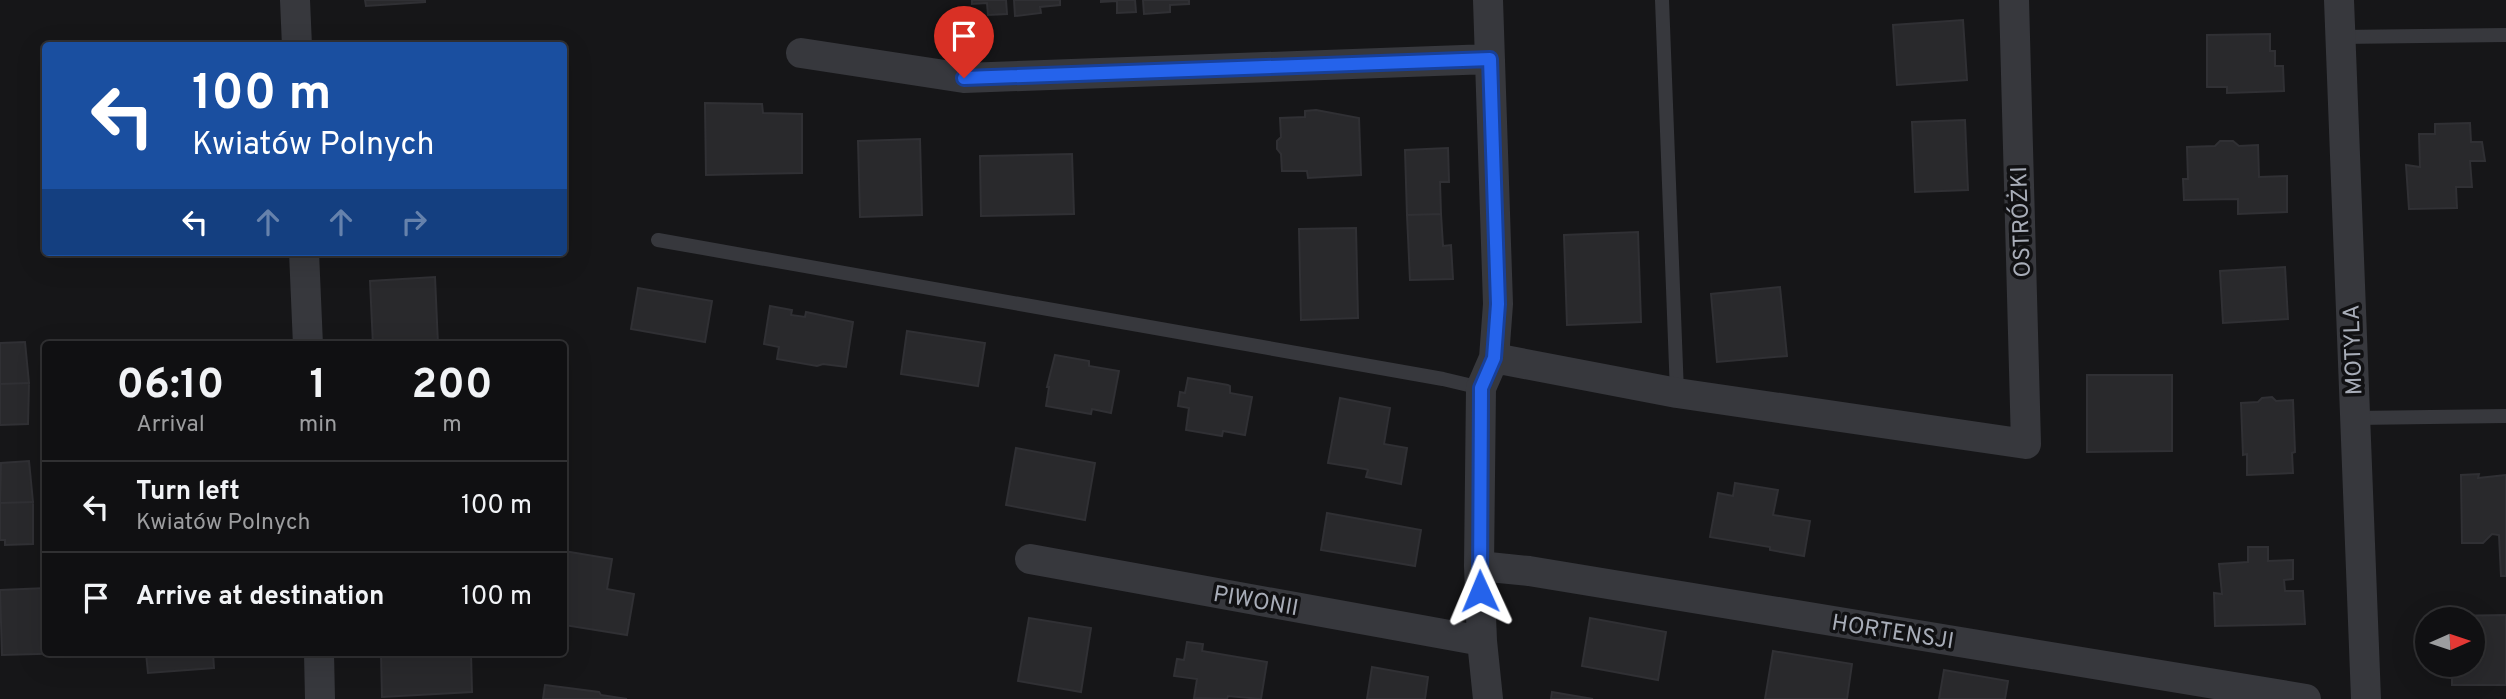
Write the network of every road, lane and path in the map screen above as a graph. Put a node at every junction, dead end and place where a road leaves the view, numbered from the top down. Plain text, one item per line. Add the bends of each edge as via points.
1 (295, 0) edge
2 (1488, 0) edge
3 (1662, 0) edge
4 (2014, 0) edge
5 (2339, 0) edge
6 (2506, 35) edge
7 (2340, 37) junction
8 (297, 42) edge
9 (801, 53) dead end
10 (1490, 59) junction
11 (658, 240) dead end
12 (304, 256) edge
13 (307, 341) edge
14 (1494, 358) junction
15 (1481, 388) junction
16 (1677, 393) junction
17 (2506, 416) edge
18 (2355, 418) junction
19 (1030, 559) dead end
20 (1479, 566) junction
21 (1482, 641) junction
22 (319, 656) edge
23 (320, 699) edge
24 (1488, 699) edge
25 (2306, 699) edge
26 (2366, 699) edge

1 - 8 street
2 - 10 street
3 - 16 lane
4 - 16 street, OSTRÓŻKI via 2026,444
5 - 7 street, MOTYLA
6 - 7 lane
7 - 18 street, MOTYLA
9 - 10 street via 964,78
10 - 14 street via 1498,304
11 - 15 lane
12 - 13 street
14 - 15 street
14 - 16 street
15 - 20 street
17 - 18 lane
18 - 26 street, MOTYLA
19 - 21 street, PIWONII
20 - 21 street
20 - 25 street, HORTENSJI via 1529,570
21 - 24 street
22 - 23 street

